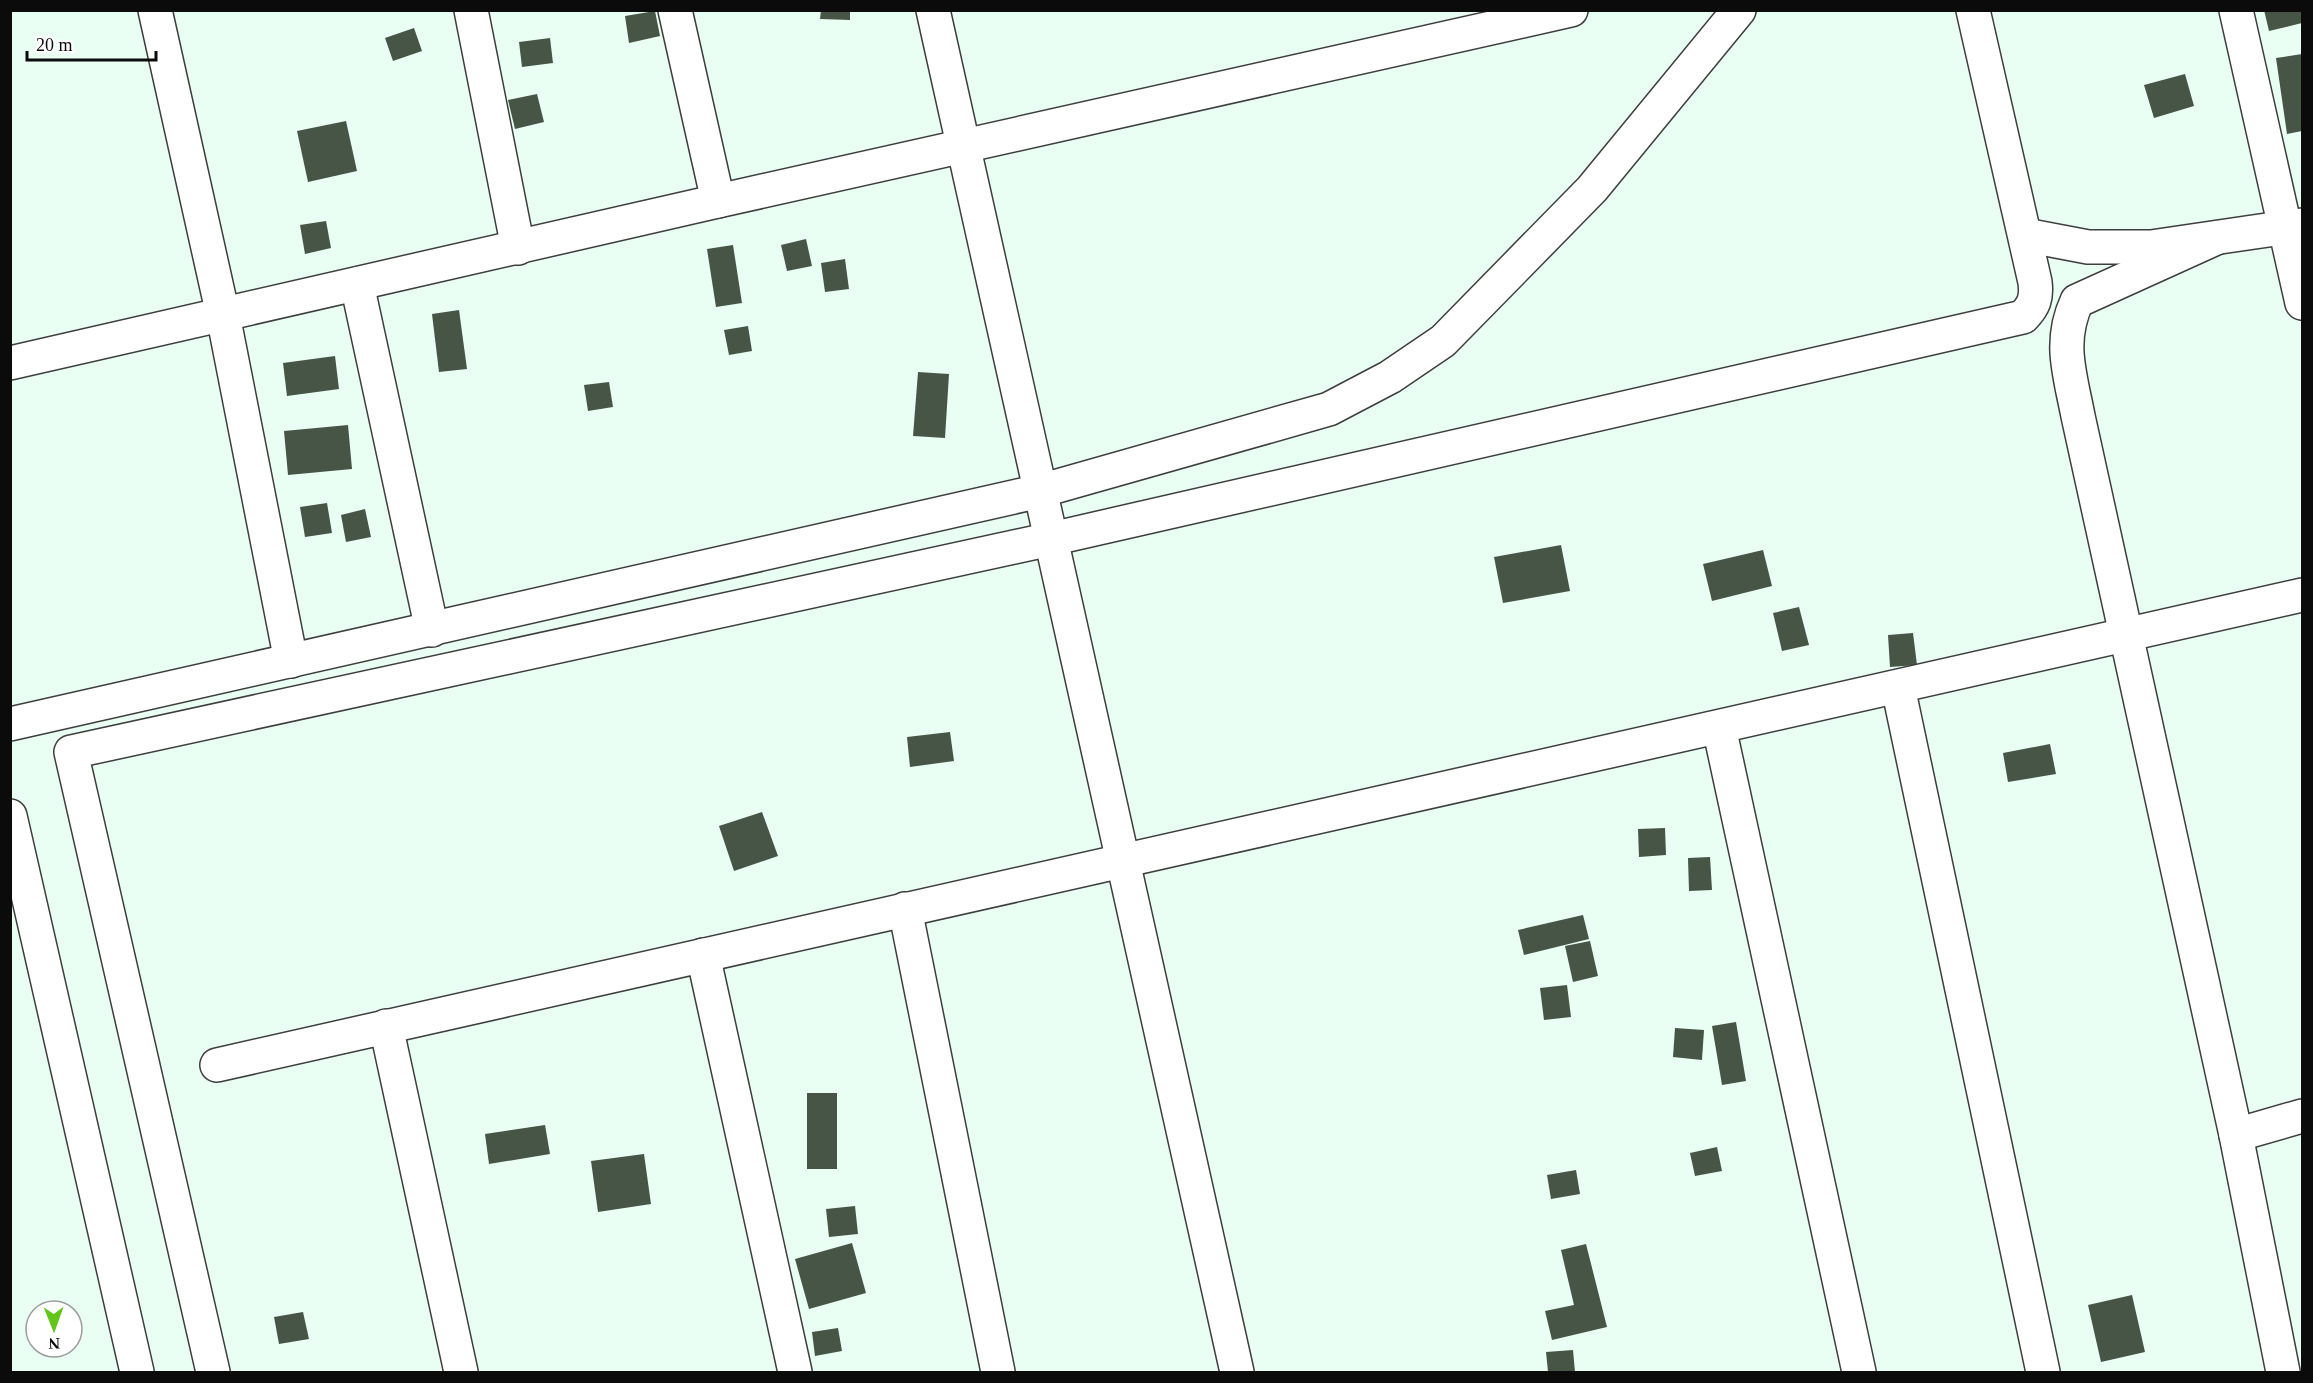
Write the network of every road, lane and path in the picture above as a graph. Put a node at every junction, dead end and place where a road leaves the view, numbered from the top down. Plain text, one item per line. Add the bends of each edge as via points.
1 (155, 10) edge
2 (471, 10) edge
3 (675, 10) edge
4 (933, 10) edge
5 (1571, 10) edge
6 (1739, 10) edge
7 (1973, 10) edge
8 (2236, 10) edge
9 (963, 147) junction
10 (718, 201) junction
11 (2294, 227) edge
12 (2025, 235) junction
13 (2216, 238) junction
14 (518, 248) junction
15 (357, 284) junction
16 (2302, 303) edge
17 (223, 315) junction
18 (10, 363) edge
19 (1040, 491) junction
20 (1051, 538) junction
21 (2302, 595) edge
22 (432, 630) junction
23 (2124, 635) junction
24 (291, 661) junction
25 (1898, 687) junction
26 (10, 724) edge
27 (1719, 727) junction
28 (10, 816) edge
29 (1123, 861) junction
30 (905, 909) junction
31 (704, 955) junction
32 (386, 1026) junction
33 (217, 1065) dead end
34 (2302, 1116) edge
35 (2236, 1134) junction
36 (137, 1372) edge
37 (213, 1372) edge
38 (461, 1372) edge
39 (795, 1372) edge
40 (998, 1372) edge
41 (1237, 1372) edge
42 (1859, 1372) edge
43 (2043, 1372) edge
44 (2283, 1372) edge

1 - 17 street
2 - 14 street
3 - 10 street
4 - 9 street
5 - 9 street
6 - 19 street via 1592,189 1443,341 1390,377 1329,410
7 - 12 street
8 - 11 street
9 - 10 street
9 - 19 street
10 - 14 street
11 - 13 street
11 - 16 street
12 - 13 street via 2088,247 2120,248
12 - 20 street via 2037,295 2033,307 2023,317
13 - 23 street via 2077,301 2069,318 2065,340 2069,372
14 - 15 street
15 - 17 street
15 - 22 street
17 - 18 street
17 - 24 street
19 - 20 street
19 - 22 street
20 - 29 street
20 - 37 street via 71,752
21 - 23 street
22 - 24 street
23 - 25 street
23 - 35 street
24 - 26 street
25 - 27 street
25 - 43 street
27 - 29 street
27 - 42 street
28 - 36 street
29 - 30 street
29 - 41 street
30 - 31 street
30 - 40 street
31 - 32 street
31 - 39 street
32 - 33 street
32 - 38 street
34 - 35 street
35 - 44 street

